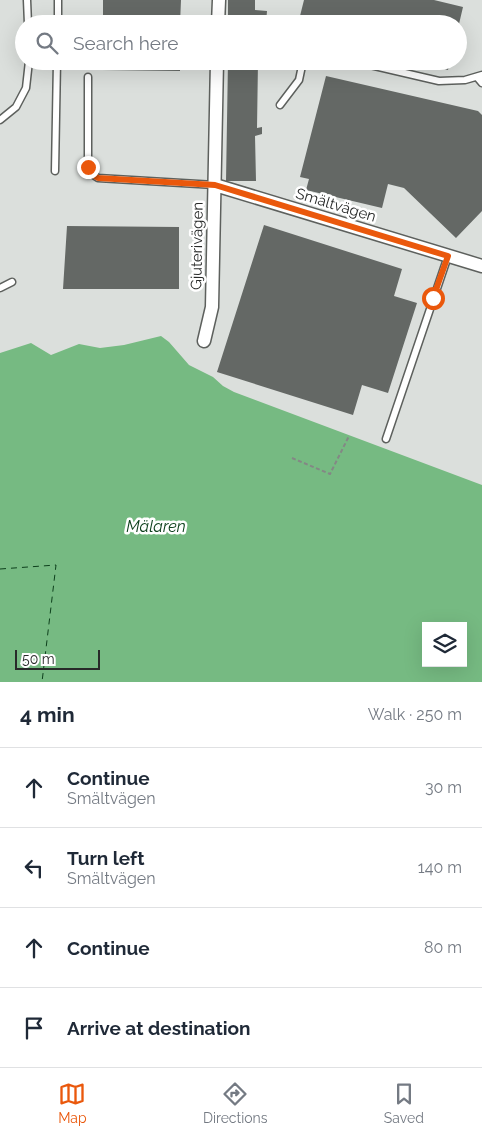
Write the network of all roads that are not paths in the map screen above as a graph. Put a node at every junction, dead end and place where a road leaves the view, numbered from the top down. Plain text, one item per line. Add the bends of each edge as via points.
1 (28, 0) edge
2 (58, 0) edge
3 (219, 0) edge
4 (28, 15) edge
5 (58, 15) edge
6 (218, 15) edge
7 (28, 70) edge
8 (57, 70) edge
9 (217, 70) edge
10 (301, 70) edge
11 (392, 70) edge
12 (480, 76) edge
13 (88, 77) dead end
14 (482, 83) edge
15 (280, 105) dead end
16 (0, 120) edge
17 (55, 171) dead end
18 (215, 185) junction
19 (448, 256) junction
20 (482, 266) edge
21 (12, 282) dead end
22 (0, 288) edge
23 (204, 341) dead end
24 (386, 439) dead end

1 - 4 lane
2 - 5 lane
3 - 6 street
7 - 16 lane via 26,88 16,107
8 - 17 lane
9 - 18 street, Gjuterivägen
10 - 15 lane via 299,80
11 - 12 lane via 439,81
12 - 14 lane
13 - 18 lane via 88,167 92,174 98,178
18 - 19 street, Smältvägen
18 - 23 street, Gjuterivägen via 212,307
19 - 20 street, Smältvägen
19 - 24 lane
21 - 22 lane

